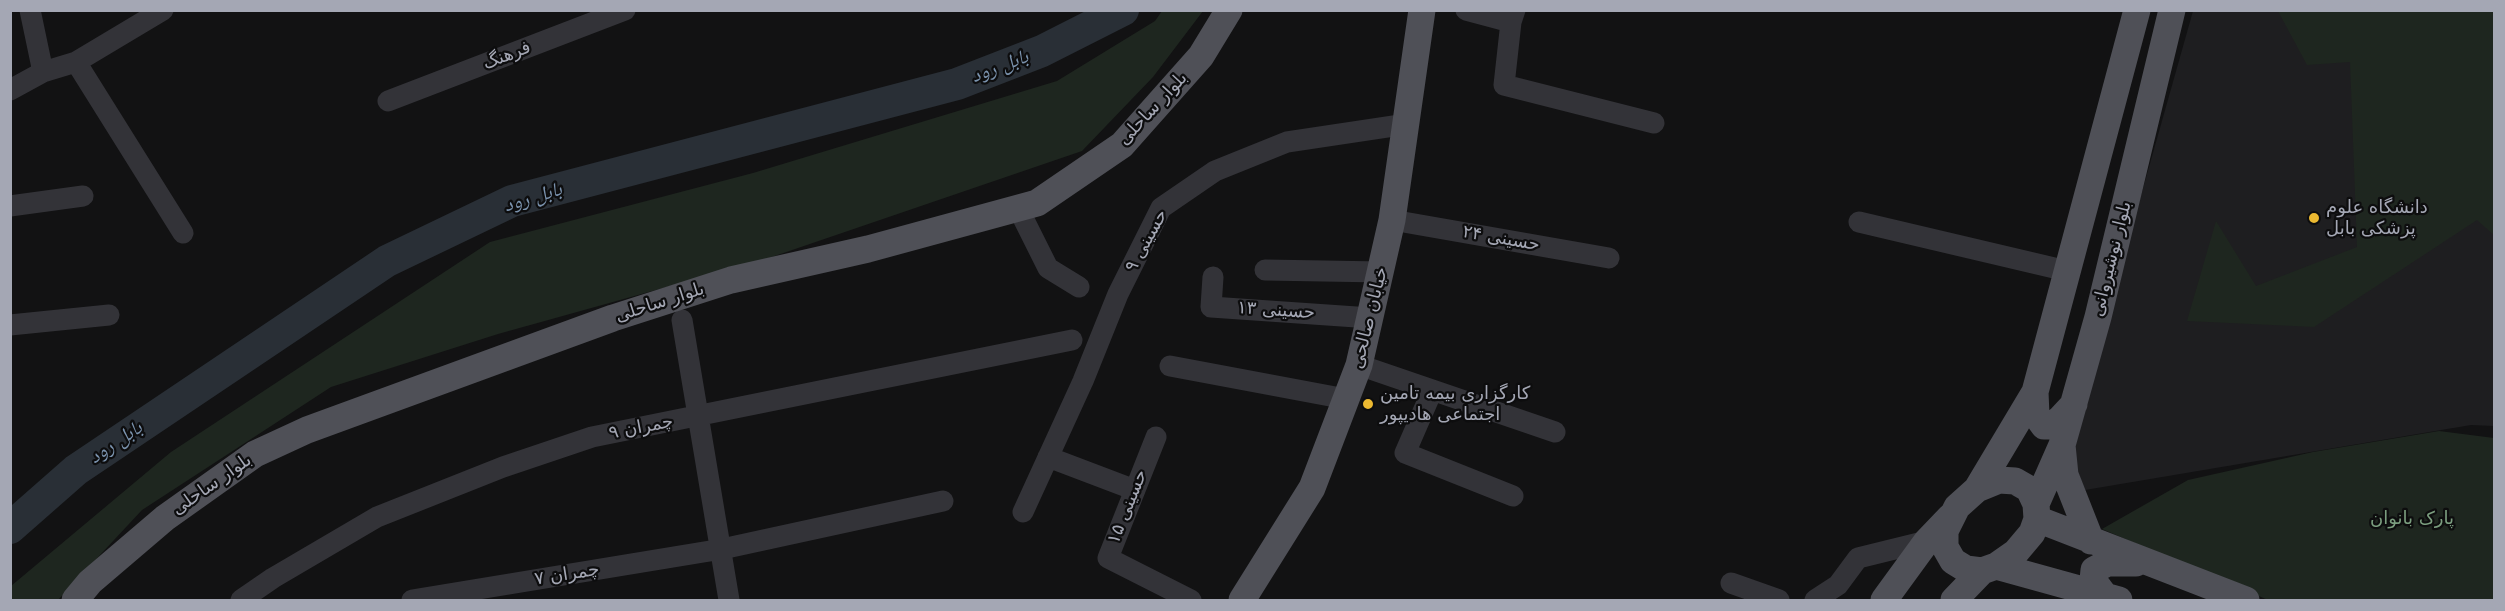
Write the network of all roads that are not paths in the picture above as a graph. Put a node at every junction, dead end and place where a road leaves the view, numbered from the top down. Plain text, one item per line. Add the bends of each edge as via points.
1 (30, 10) edge
2 (163, 10) edge
3 (625, 10) edge
4 (1229, 10) edge
5 (1422, 10) edge
6 (1466, 10) edge
7 (2137, 10) edge
8 (2172, 10) edge
9 (1513, 16) edge
10 (76, 62) junction
11 (42, 72) junction
12 (10, 90) edge
13 (388, 100) dead end
14 (1654, 123) dead end
15 (1407, 124) junction
16 (83, 196) dead end
17 (10, 206) edge
18 (1018, 208) junction
19 (1392, 220) junction
20 (1859, 222) dead end
21 (183, 233) dead end
22 (1609, 258) dead end
23 (1265, 270) dead end
24 (2067, 271) junction
25 (1382, 272) junction
26 (1213, 277) dead end
27 (1078, 287) dead end
28 (109, 315) dead end
29 (1371, 318) junction
30 (682, 320) dead end
31 (10, 325) edge
32 (1072, 340) dead end
33 (1359, 365) junction
34 (1170, 366) dead end
35 (1432, 391) junction
36 (2035, 392) junction
37 (1346, 399) junction
38 (2074, 404) junction
39 (698, 418) junction
40 (1555, 432) dead end
41 (1156, 437) dead end
42 (2062, 445) junction
43 (1048, 457) junction
44 (1977, 489) junction
45 (1135, 490) junction
46 (1513, 496) dead end
47 (943, 501) dead end
48 (1023, 512) dead end
49 (2037, 512) junction
50 (1950, 518) junction
51 (1927, 541) junction
52 (2091, 541) junction
53 (722, 549) junction
54 (2146, 563) junction
55 (1989, 568) junction
56 (1731, 583) dead end
57 (2112, 598) edge
58 (75, 600) edge
59 (241, 600) edge
60 (412, 600) edge
61 (729, 600) edge
62 (1191, 600) edge
63 (1242, 600) edge
64 (1779, 600) edge
65 (1815, 600) edge
66 (1884, 600) edge
67 (1954, 600) edge
68 (2246, 600) edge

1 - 11 street
2 - 10 street
3 - 13 street, فرهنگ
4 - 18 main road, بلوار ساحلی via 1201,56 1122,145 1037,203
5 - 15 main road, خيابان صالحی
6 - 9 street
7 - 24 main road
8 - 38 main road, بلوار نوشیروانی
9 - 14 street via 1504,85
10 - 11 street
10 - 21 street
11 - 12 street
15 - 19 main road, خيابان صالحی
15 - 43 street, حسینی ٩ via 1287,142 1215,171 1161,208 1118,294
16 - 17 street
18 - 27 street via 1048,267
18 - 58 main road, بلوار ساحلی via 868,249 730,280 613,318 307,430 255,454 165,518 90,582
19 - 22 street, حسینی ۲۴
19 - 25 main road, خيابان صالحی
20 - 24 street
23 - 25 street
24 - 36 main road
25 - 29 main road, خيابان صالحی
26 - 29 street, حسینی ۱۳ via 1211,307
28 - 31 street
29 - 33 main road, خيابان صالحی
30 - 39 street
32 - 39 street, چمران ۹
33 - 35 street
33 - 37 main road, خيابان صالحی
34 - 37 street
35 - 40 street
35 - 46 street via 1405,453
36 - 38 main road via 2036,415 2044,426 2060,419
36 - 44 main road
37 - 63 main road, خيابان صالحی via 1312,488
38 - 42 main road, بلوار نوشیروانی
39 - 53 street
39 - 59 street, چمران ۹ via 592,437 429,496 377,518
41 - 45 street, حسینی ۱۵
42 - 49 main road, بلوار نوشیروانی
42 - 52 main road via 2065,475
43 - 45 street
43 - 48 street, حسینی ٩
44 - 49 main road via 1999,480 2015,481 2029,489
44 - 50 main road
45 - 62 street, حسینی ۱۵ via 1108,558
47 - 53 street, چمران ۷
49 - 52 main road
49 - 55 main road via 2024,543
50 - 51 main road
50 - 55 main road via 1944,531 1945,547 1953,561 1966,569
51 - 65 street via 1858,558 1838,585
51 - 66 main road
52 - 54 main road
53 - 60 street, چمران ۷
53 - 61 street
54 - 57 main road via 2100,564 2094,570 2093,580
54 - 68 main road
55 - 57 main road
55 - 67 main road
56 - 64 street

